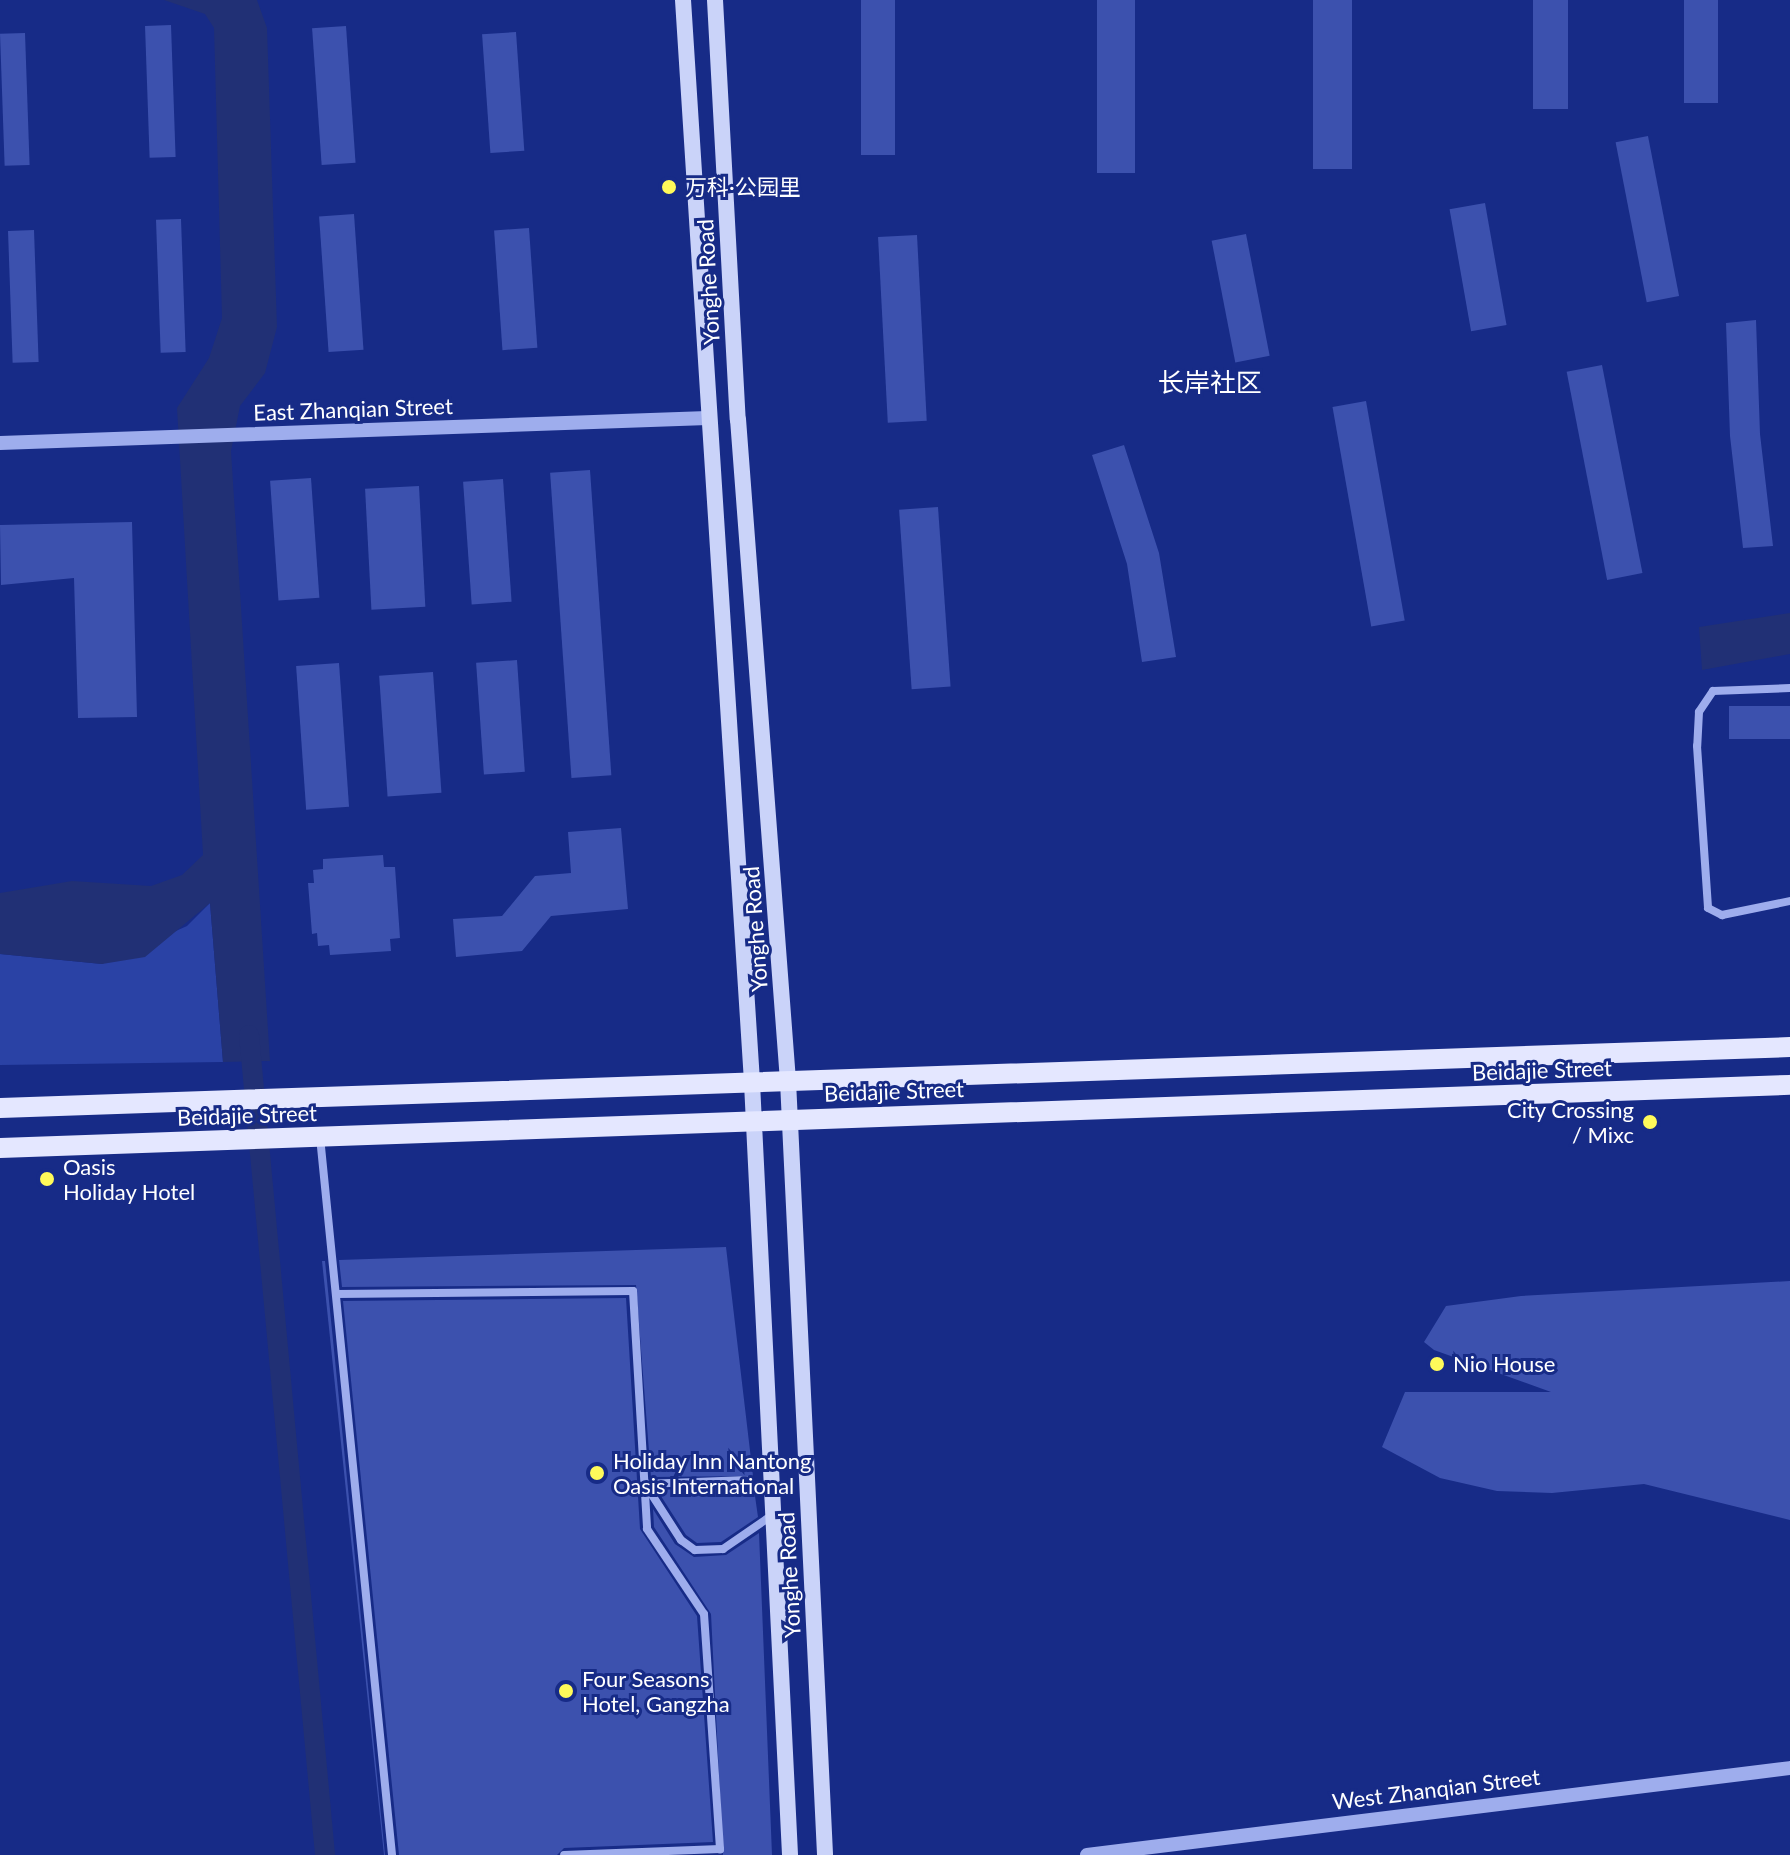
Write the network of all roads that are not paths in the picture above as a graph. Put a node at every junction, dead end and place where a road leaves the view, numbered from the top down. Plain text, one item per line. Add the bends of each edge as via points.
1 (683, 0) edge
2 (715, 0) edge
3 (708, 418) junction
4 (0, 443) edge
5 (1790, 688) edge
6 (1790, 901) edge
7 (1790, 1047) edge
8 (788, 1081) junction
9 (752, 1083) junction
10 (1790, 1085) edge
11 (0, 1108) edge
12 (789, 1118) junction
13 (753, 1120) junction
14 (320, 1136) junction
15 (0, 1148) edge
16 (336, 1294) junction
17 (747, 1480) dead end
18 (644, 1484) junction
19 (773, 1515) junction
20 (1790, 1768) edge
21 (392, 1855) edge
22 (564, 1855) edge
23 (790, 1855) edge
24 (825, 1855) edge
25 (1087, 1855) edge

1 - 3 main road, Yonghe Road
2 - 8 main road, Yonghe Road via 739,434
3 - 4 street, East Zhanqian Street
3 - 9 main road, Yonghe Road
5 - 6 street via 1713,691 1699,712 1697,746 1708,908 1722,915
7 - 8 main road, Beidajie Street
8 - 9 main road, Beidajie Street
8 - 12 main road, Yonghe Road
9 - 11 main road, Beidajie Street
9 - 13 main road, Yonghe Road
10 - 12 main road, Beidajie Street
12 - 13 main road, Beidajie Street
12 - 24 main road, Yonghe Road
13 - 14 main road, Beidajie Street
13 - 19 main road, Yonghe Road
14 - 15 main road, Beidajie Street
14 - 16 street
16 - 18 street via 633,1291
16 - 21 street
17 - 18 street
18 - 19 street via 681,1540 695,1550 723,1549
18 - 22 street via 647,1529 704,1614 720,1849
19 - 23 main road, Yonghe Road
20 - 25 street, West Zhanqian Street

